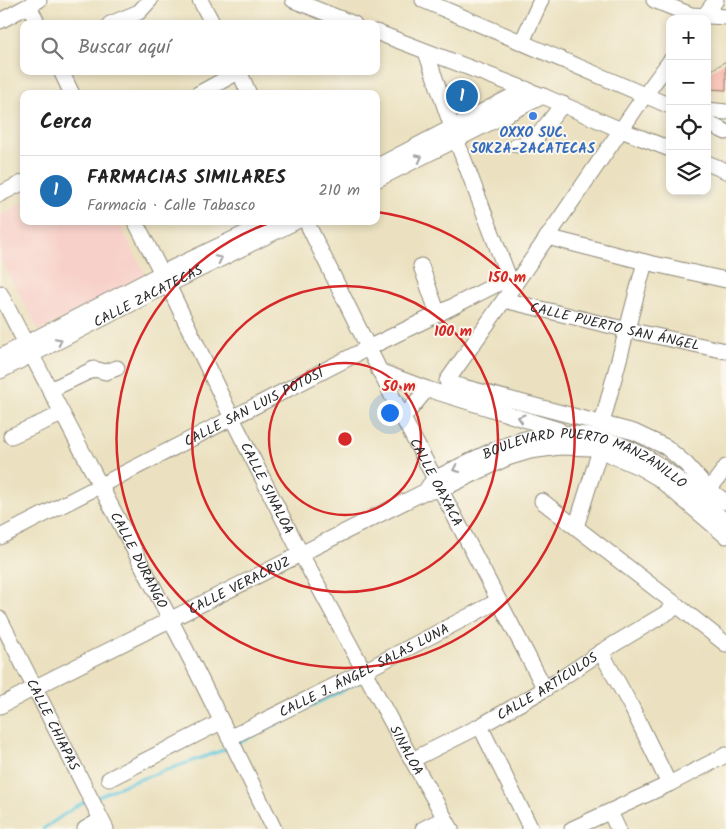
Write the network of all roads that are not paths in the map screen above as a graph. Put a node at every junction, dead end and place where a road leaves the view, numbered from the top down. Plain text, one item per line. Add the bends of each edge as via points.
1 (150, 0) edge
2 (200, 0) edge
3 (293, 0) edge
4 (423, 0) edge
5 (541, 0) edge
6 (654, 0) edge
7 (716, 0) edge
8 (34, 3) edge
9 (695, 15) edge
10 (705, 15) edge
11 (711, 17) edge
12 (726, 17) edge
13 (37, 20) edge
14 (120, 20) edge
15 (211, 20) edge
16 (339, 20) edge
17 (0, 21) edge
18 (380, 34) edge
19 (522, 42) junction
20 (426, 52) junction
21 (666, 66) edge
22 (64, 75) edge
23 (233, 75) edge
24 (242, 75) edge
25 (526, 89) junction
26 (70, 90) edge
27 (205, 90) edge
28 (247, 90) edge
29 (645, 95) junction
30 (543, 96) junction
31 (563, 104) junction
32 (668, 105) edge
33 (711, 110) edge
34 (726, 112) edge
35 (711, 125) edge
36 (621, 130) junction
37 (726, 132) edge
38 (453, 133) junction
39 (517, 145) dead end
40 (666, 147) edge
41 (380, 165) edge
42 (711, 165) edge
43 (726, 171) edge
44 (380, 178) edge
45 (20, 184) edge
46 (0, 194) edge
47 (137, 225) edge
48 (264, 225) edge
49 (288, 225) edge
50 (308, 225) edge
51 (548, 237) junction
52 (645, 262) junction
53 (421, 266) dead end
54 (165, 279) junction
55 (726, 280) edge
56 (508, 288) junction
57 (0, 293) edge
58 (438, 314) junction
59 (628, 330) junction
60 (368, 348) junction
61 (28, 350) junction
62 (726, 351) edge
63 (0, 357) edge
64 (117, 368) dead end
65 (0, 371) edge
66 (379, 371) junction
67 (427, 388) junction
68 (50, 390) junction
69 (62, 414) junction
70 (232, 418) junction
71 (403, 418) junction
72 (602, 423) junction
73 (568, 433) junction
74 (11, 436) dead end
75 (536, 443) junction
76 (600, 450) junction
77 (726, 467) edge
78 (437, 484) junction
79 (100, 485) junction
80 (709, 490) junction
81 (542, 501) dead end
82 (726, 502) edge
83 (726, 522) edge
84 (576, 527) junction
85 (726, 536) edge
86 (0, 537) edge
87 (301, 554) junction
88 (498, 601) junction
89 (678, 606) junction
90 (0, 619) edge
91 (171, 620) junction
92 (726, 644) edge
93 (601, 652) junction
94 (364, 671) junction
95 (34, 688) junction
96 (544, 689) junction
97 (4, 701) edge
98 (221, 722) junction
99 (480, 726) junction
100 (229, 738) junction
101 (726, 755) edge
102 (412, 760) junction
103 (109, 779) dead end
104 (669, 784) junction
105 (610, 812) junction
106 (102, 822) edge
107 (448, 824) edge
108 (85, 829) edge
109 (274, 829) edge
110 (423, 829) edge
111 (532, 829) edge
112 (572, 829) edge
113 (618, 829) edge

1 - 14 street via 139,12
2 - 15 street
3 - 16 street
4 - 19 street
5 - 19 street
6 - 9 street
7 - 10 street
8 - 13 street
8 - 17 street
11 - 12 street
18 - 20 street
19 - 29 street
20 - 25 street
20 - 38 street
21 - 29 street
22 - 26 street
23 - 27 street
24 - 28 street
25 - 30 street
25 - 38 street
29 - 32 street
29 - 36 street
30 - 31 street
30 - 38 street
31 - 36 street
31 - 39 street via 536,138
33 - 34 street
35 - 37 street
36 - 40 street
36 - 51 street
38 - 41 street
44 -> 38 street
38 - 56 street
42 - 43 street
45 - 46 street
47 - 54 street, CALLE SINALOA
48 - 54 street, CALLE ZACATECAS
54 -> 49 street, CALLE ZACATECAS
50 - 60 street, CALLE OAXACA
51 - 52 street
51 - 56 street
52 - 55 street
52 - 59 street
53 - 58 street
54 - 61 street, CALLE ZACATECAS
54 - 70 street, CALLE SINALOA
56 - 58 street, CALLE SAN LUIS POTOSÍ
56 - 59 street, CALLE PUERTO SAN ÁNGEL
56 - 72 street via 447,382
57 - 61 street, CALLE DURANGO
58 - 60 street, CALLE SAN LUIS POTOSÍ
59 - 62 street, CALLE PUERTO SAN ÁNGEL
59 - 72 street
60 - 66 street, CALLE OAXACA
60 - 70 street, CALLE SAN LUIS POTOSÍ
61 - 63 street, CALLE ZACATECAS
61 - 65 street, CALLE ZACATECAS
61 - 68 street, CALLE DURANGO
64 - 68 street via 106,372 94,369
66 - 67 street
66 - 71 street, CALLE OAXACA
67 - 71 street
73 -> 67 street
68 - 69 street, CALLE DURANGO
69 - 74 street
69 - 79 street, CALLE DURANGO
70 - 79 street, CALLE SAN LUIS POTOSÍ
70 - 87 street, CALLE SINALOA
71 - 78 street, CALLE OAXACA
72 - 80 street via 634,432 666,447
73 - 75 street, BOULEVARD PUERTO MANZANILLO via 543,435
73 - 83 street, BOULEVARD PUERTO MANZANILLO via 609,441 640,453 689,488
75 - 76 street, BOULEVARD PUERTO MANZANILLO
75 - 78 street, BOULEVARD PUERTO MANZANILLO via 530,451
76 - 84 street
76 - 85 street, BOULEVARD PUERTO MANZANILLO via 658,478
77 - 80 street
78 - 87 street, CALLE VERACRUZ
78 - 88 street, CALLE OAXACA
79 - 86 street, CALLE SAN LUIS POTOSÍ
79 - 91 street, CALLE DURANGO
80 - 82 street
81 - 84 street
84 - 89 street
87 - 91 street, CALLE VERACRUZ
87 - 94 street, CALLE SINALOA
88 - 94 street, CALLE J. ÁNGEL SALAS LUNA
88 - 96 street, CALLE OAXACA
89 - 92 street
89 - 93 street, CALLE ARTÍCULOS
90 - 95 street, CALLE CHIAPAS
91 - 95 street, CALLE VERACRUZ
91 - 98 street, CALLE DURANGO
93 - 96 street, CALLE ARTÍCULOS
93 - 104 street
94 - 100 street, CALLE J. ÁNGEL SALAS LUNA
94 - 102 street, SINALOA
95 - 97 street, CALLE VERACRUZ
95 - 106 street, CALLE CHIAPAS
96 - 99 street, CALLE ARTÍCULOS
98 - 100 street, CALLE DURANGO
98 - 103 street
99 - 102 street, CALLE ARTÍCULOS
99 - 111 street
100 - 109 street, CALLE DURANGO
101 - 104 street
102 - 107 street, SINALOA
104 - 105 street
105 - 112 street
105 - 113 street
106 - 108 street
107 - 110 street

